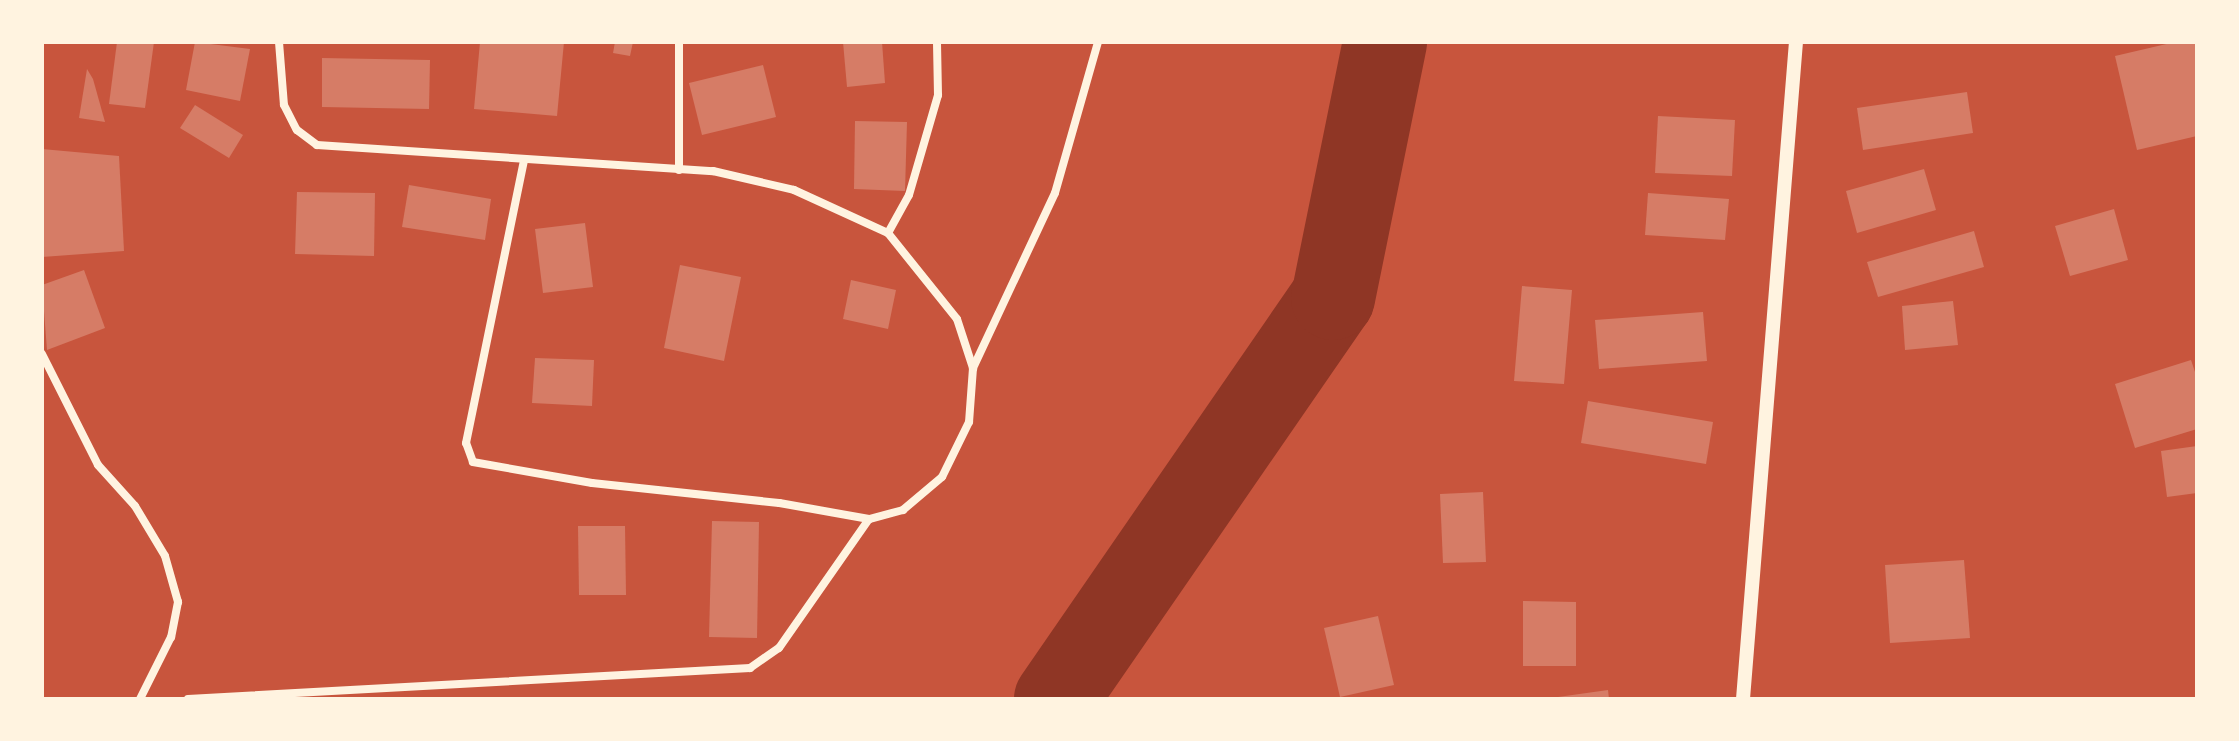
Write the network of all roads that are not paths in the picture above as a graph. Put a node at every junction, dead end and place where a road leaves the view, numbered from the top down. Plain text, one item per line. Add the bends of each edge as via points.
1 (279, 42) edge
2 (679, 42) edge
3 (937, 42) edge
4 (1098, 42) edge
5 (1796, 42) edge
6 (524, 160) junction
7 (679, 170) junction
8 (888, 233) junction
9 (42, 354) edge
10 (973, 368) junction
11 (869, 519) junction
12 (218, 697) edge
13 (140, 699) edge
14 (188, 699) edge
15 (1743, 699) edge

1 - 6 street via 284,105 297,130 317,145
2 - 7 street
3 - 8 street via 941,59 934,109 909,195
4 - 10 street via 1055,193
5 - 15 street
6 - 7 street
6 - 11 street via 466,443 473,462
7 - 8 street via 713,171 794,190
8 - 10 street via 957,319
9 - 13 street via 98,465 135,506 165,556 178,602 171,637
10 - 11 street via 969,422 942,477 903,510
11 - 12 street via 779,648 750,668
12 - 14 street

